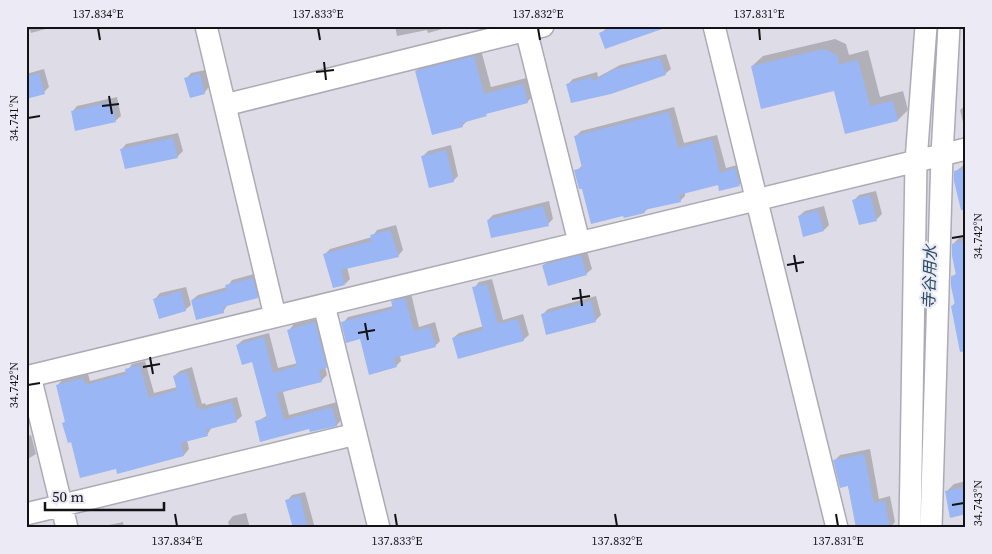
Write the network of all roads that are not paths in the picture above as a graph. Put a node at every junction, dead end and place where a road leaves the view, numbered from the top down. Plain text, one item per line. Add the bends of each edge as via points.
1 (206, 26) edge
2 (714, 26) edge
3 (926, 26) edge
4 (949, 26) edge
5 (532, 28) edge
6 (225, 105) junction
7 (966, 149) edge
8 (929, 158) junction
9 (757, 199) junction
10 (579, 242) junction
11 (324, 305) junction
12 (275, 316) junction
13 (28, 377) edge
14 (356, 434) junction
15 (62, 505) junction
16 (26, 514) edge
17 (67, 528) edge
18 (379, 528) edge
19 (837, 528) edge
20 (910, 528) edge
21 (931, 528) edge

1 - 6 street
2 - 9 street
3 - 8 street
4 - 8 street
5 - 6 street
5 - 10 street
6 - 12 street
7 - 8 street
8 - 9 street
8 - 20 street
8 - 21 street
9 - 10 street
9 - 19 street
10 - 11 street
11 - 12 street
11 - 14 street
12 - 13 street
13 - 15 street
14 - 15 street
14 - 18 street
15 - 16 street
15 - 17 street

